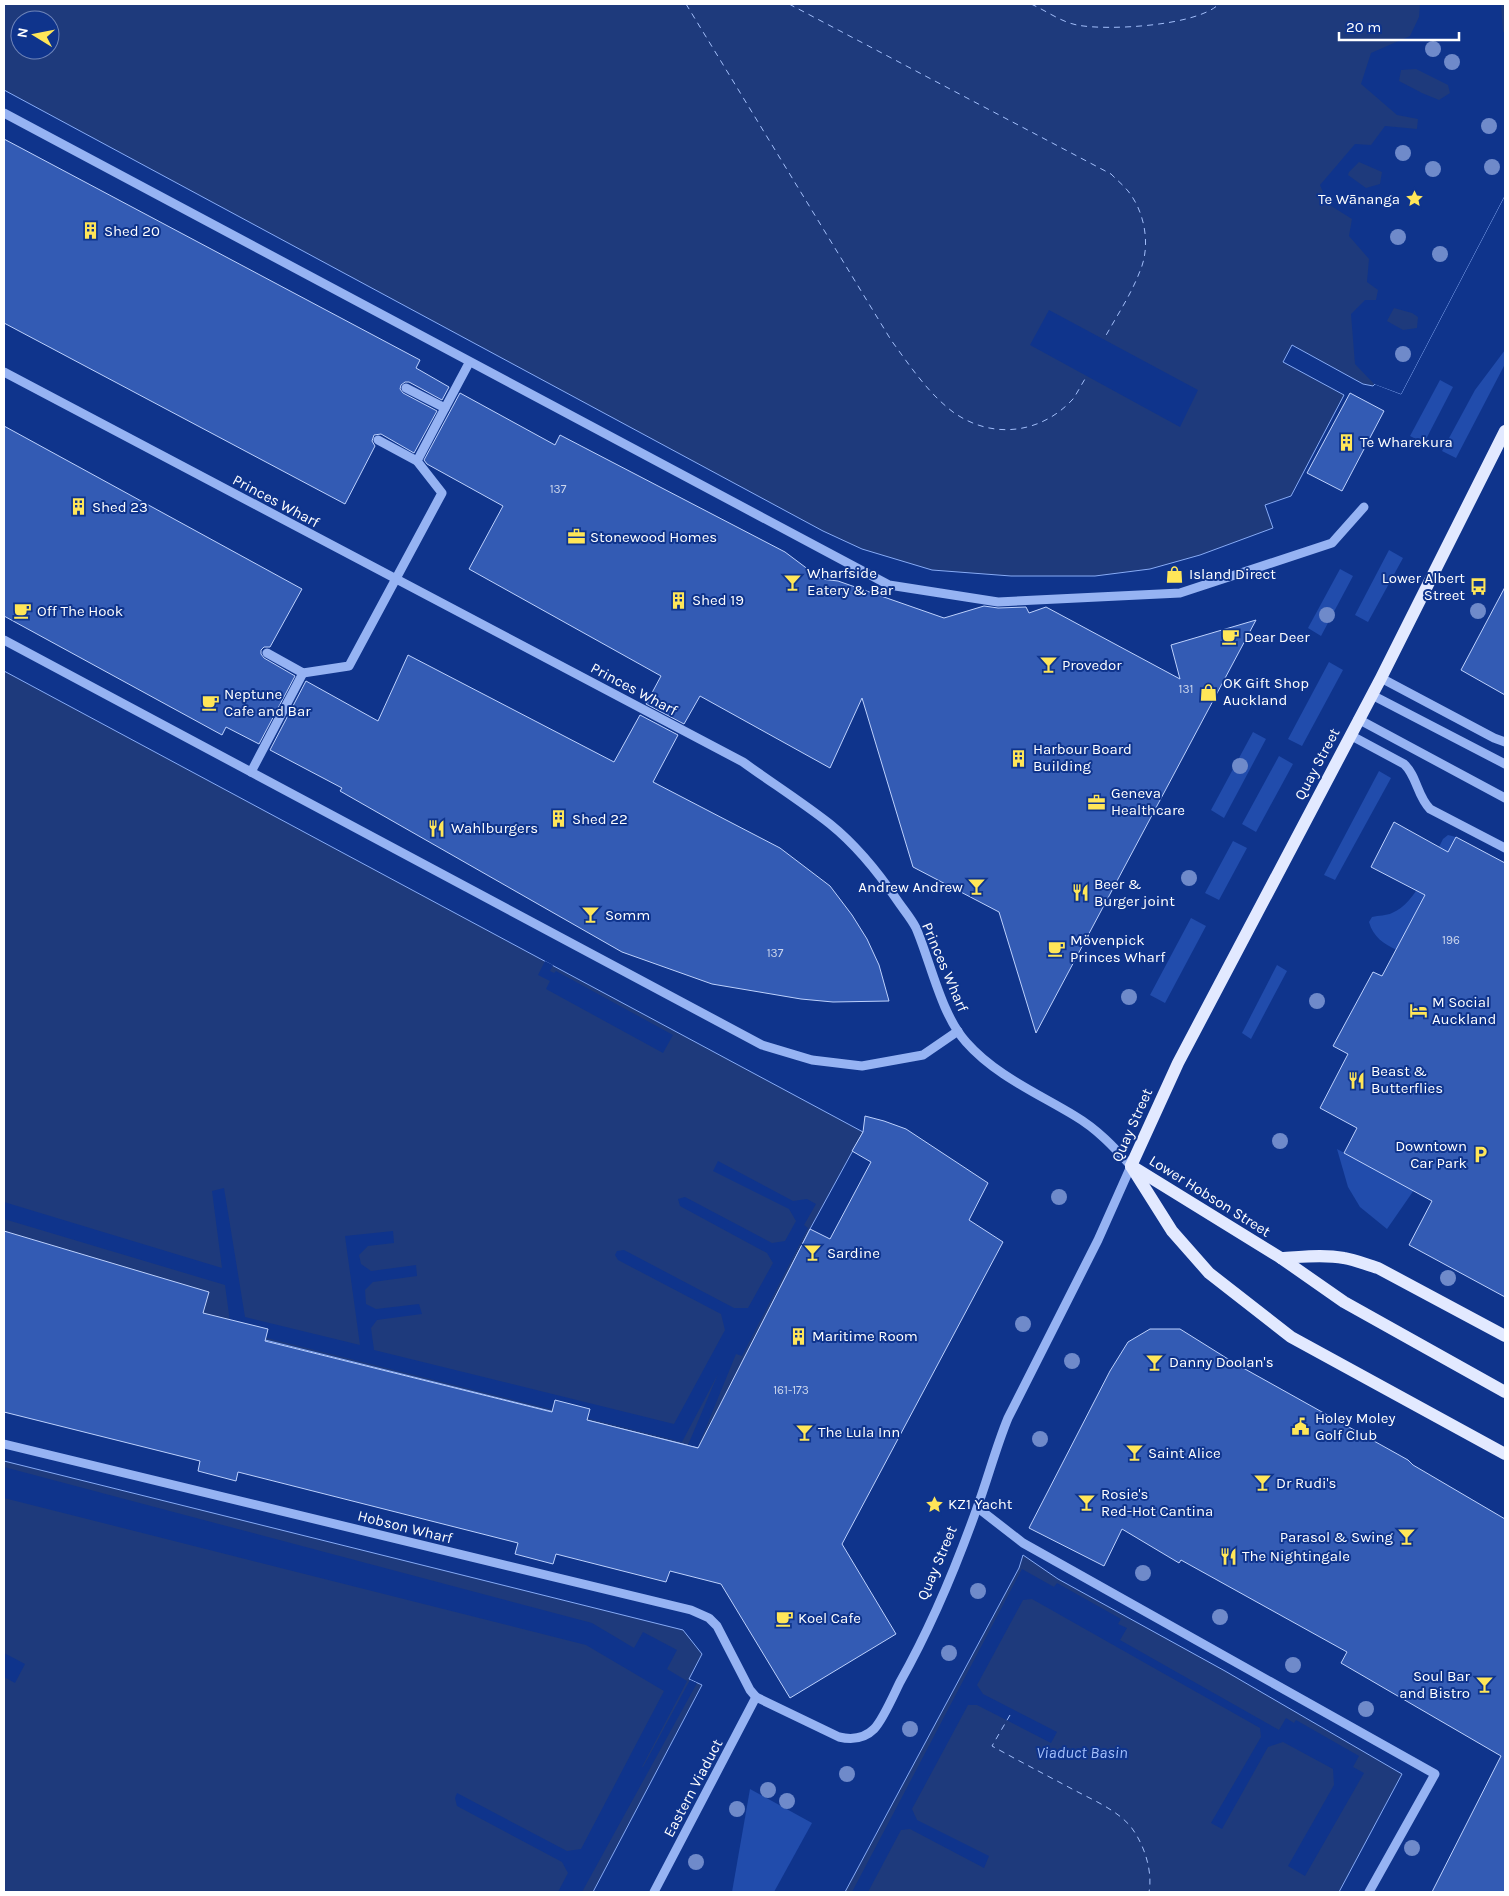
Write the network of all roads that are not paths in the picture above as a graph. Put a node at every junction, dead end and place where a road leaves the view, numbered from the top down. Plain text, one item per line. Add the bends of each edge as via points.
1 (4, 113) edge
2 (469, 362) junction
3 (4, 372) edge
4 (406, 388) dead end
5 (445, 408) junction
6 (1505, 431) edge
7 (378, 440) dead end
8 (417, 461) junction
9 (1364, 507) dead end
10 (395, 580) junction
11 (4, 640) edge
12 (267, 653) dead end
13 (303, 673) junction
14 (1381, 678) junction
15 (1372, 695) junction
16 (1358, 719) junction
17 (1350, 735) junction
18 (1505, 742) edge
19 (1505, 764) edge
20 (251, 772) junction
21 (1505, 798) edge
22 (1505, 848) edge
23 (958, 1031) junction
24 (1131, 1166) junction
25 (1281, 1258) junction
26 (1505, 1336) edge
27 (1505, 1392) edge
28 (4, 1444) edge
29 (1505, 1454) edge
30 (978, 1508) junction
31 (756, 1697) junction
32 (654, 1892) edge
33 (1369, 1892) edge

1 - 2 street
2 - 5 street
2 - 9 street via 889,586 998,602 1180,593 1332,543
3 - 10 street, Princes Wharf
4 - 5 street
5 - 8 street
6 - 14 main road, Quay Street
7 - 8 street
8 - 10 street via 442,493
10 - 13 street via 349,666
10 - 23 street, Princes Wharf via 743,762 830,824 861,853 915,927
11 - 20 street
12 - 13 street
13 - 20 street
14 - 15 main road, Quay Street
14 - 18 street
15 - 16 main road, Quay Street
15 - 19 street
16 - 17 main road, Quay Street
16 - 21 street
17 - 22 street via 1404,764 1430,809
17 - 24 main road, Quay Street via 1178,1063
20 - 23 street via 762,1045 812,1060 862,1066 923,1055
23 - 24 street, Princes Wharf via 993,1066 1095,1130
24 - 25 main road, Lower Hobson Street
24 - 29 main road, Lower Hobson Street via 1172,1231 1190,1253 1209,1273 1284,1332
24 - 30 street, Quay Street via 1098,1240 1008,1418
25 - 26 main road via 1327,1256 1369,1265
25 - 27 main road, Lower Hobson Street via 1344,1302
28 - 31 street, Hobson Wharf via 699,1613 713,1622 720,1632
30 - 31 street, Quay Street via 911,1662 875,1728 852,1740 839,1737
30 - 33 street via 1023,1543 1435,1774
31 - 32 street, Eastern Viaduct

